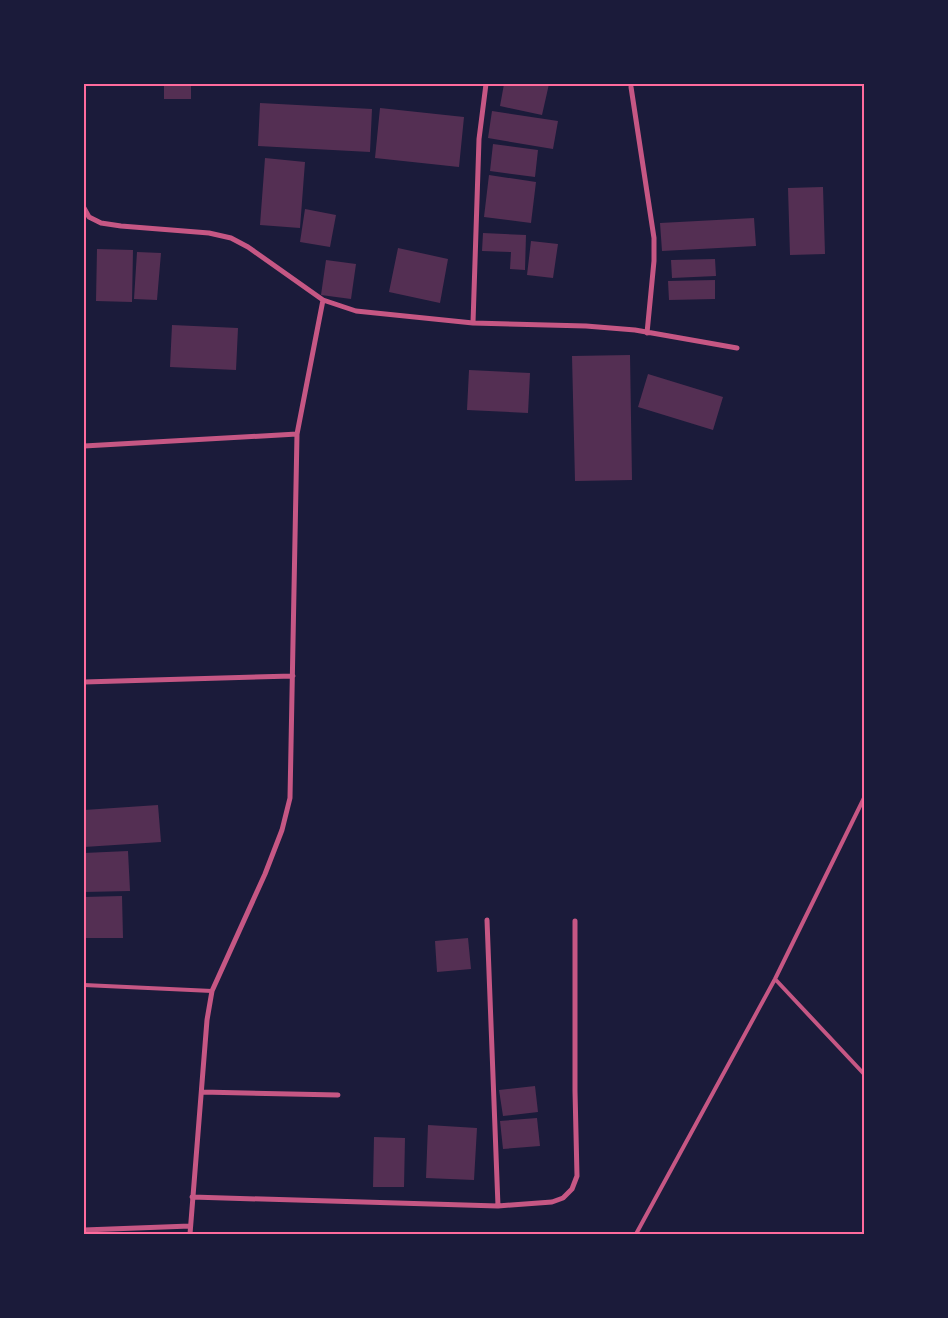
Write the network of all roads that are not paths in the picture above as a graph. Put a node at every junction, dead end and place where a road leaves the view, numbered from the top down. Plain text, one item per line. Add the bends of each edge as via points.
1 (486, 84) edge
2 (630, 87) dead end
3 (84, 208) edge
4 (323, 300) junction
5 (473, 323) junction
6 (647, 332) junction
7 (737, 348) dead end
8 (297, 434) junction
9 (84, 446) edge
10 (293, 676) junction
11 (84, 682) edge
12 (864, 798) edge
13 (487, 920) dead end
14 (575, 921) dead end
15 (775, 979) junction
16 (84, 985) edge
17 (212, 991) junction
18 (864, 1074) edge
19 (202, 1092) junction
20 (338, 1094) dead end
21 (192, 1197) junction
22 (498, 1206) junction
23 (190, 1226) junction
24 (84, 1230) edge
25 (190, 1234) edge
26 (636, 1234) edge

1 - 5 street via 478,139
2 - 6 street via 654,238
3 - 4 street via 89,217 101,223 210,233 231,238
4 - 5 street via 356,311
4 - 8 street
5 - 6 street via 586,326
6 - 7 street
8 - 9 street
8 - 10 street
10 - 11 street
10 - 17 street via 290,798 282,830
12 - 15 lane
13 - 22 street
14 - 22 street via 577,1176 572,1189 552,1202
15 - 18 lane
15 - 26 lane
16 - 17 lane
17 - 19 street
19 - 20 street
19 - 21 street
21 - 22 street
21 - 23 street
23 - 24 street
23 - 25 street

